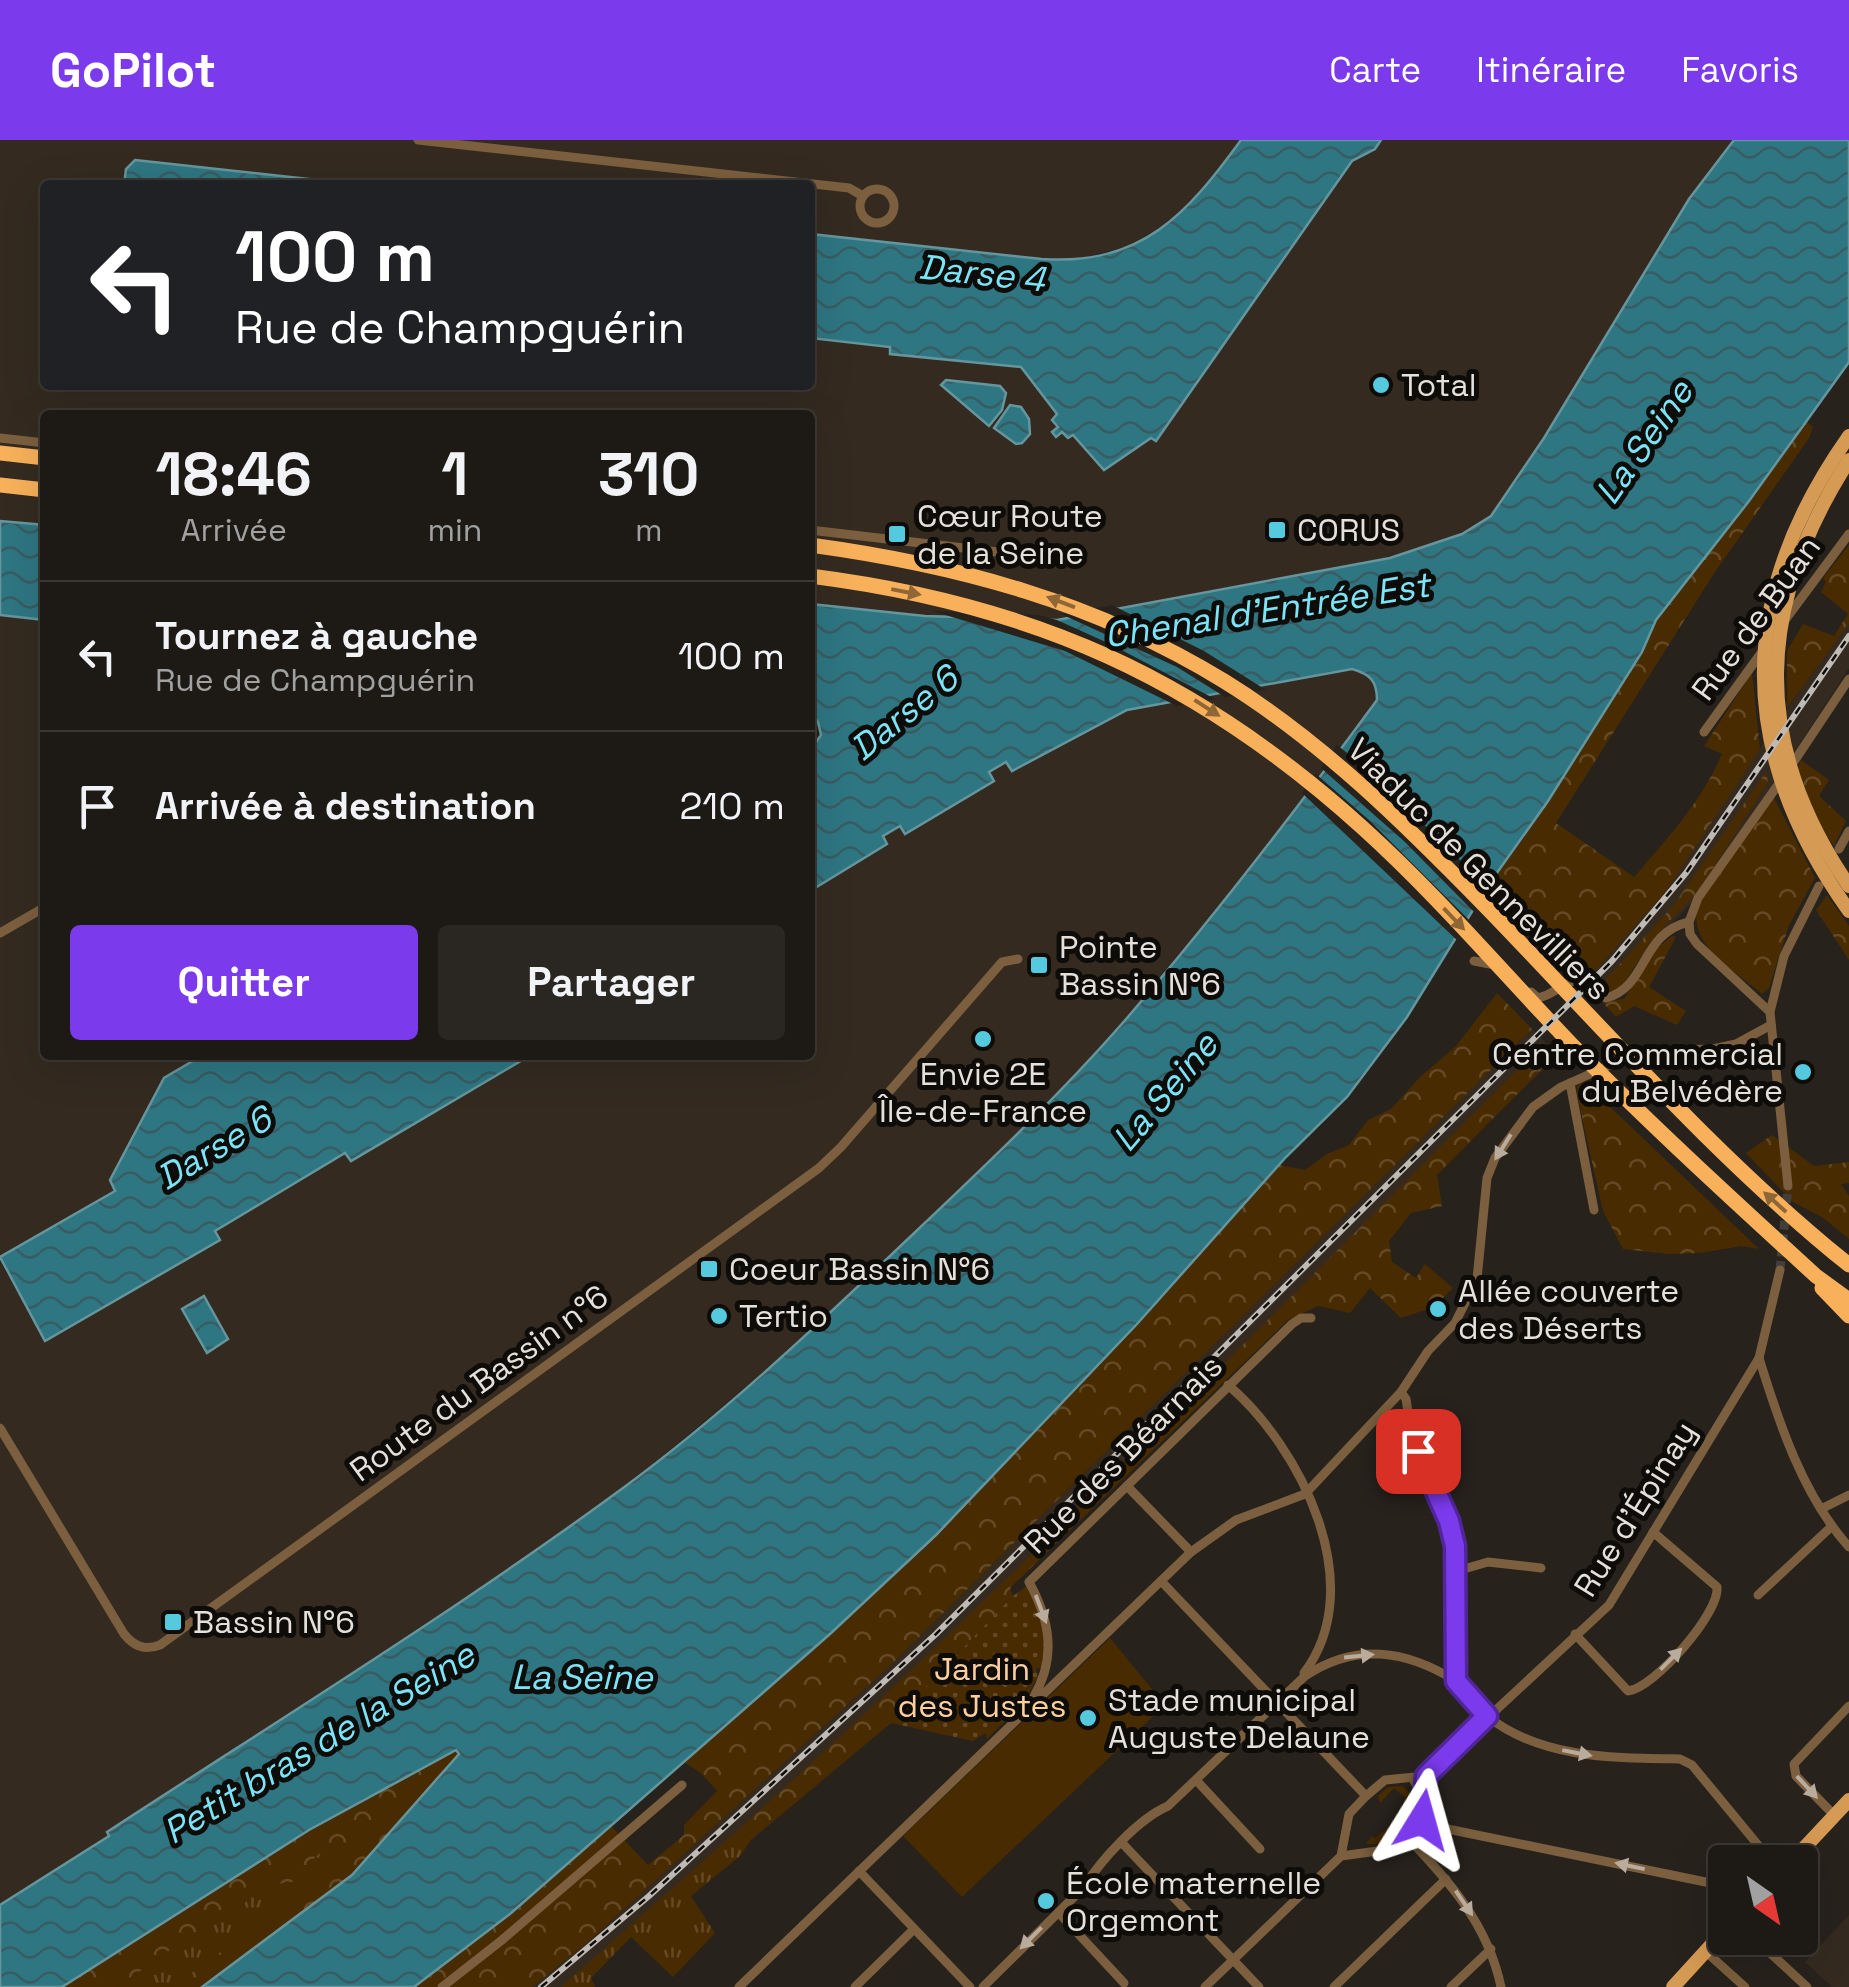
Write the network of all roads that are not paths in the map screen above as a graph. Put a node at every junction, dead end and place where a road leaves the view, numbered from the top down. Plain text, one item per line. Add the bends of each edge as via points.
1 (418, 140) edge
2 (777, 180) edge
3 (815, 184) edge
4 (863, 196) dead end
5 (1849, 436) edge
6 (0, 438) edge
7 (40, 442) edge
8 (0, 453) edge
9 (40, 457) edge
10 (1849, 460) edge
11 (0, 485) edge
12 (40, 489) edge
13 (815, 531) edge
14 (1849, 534) edge
15 (815, 546) edge
16 (1066, 560) dead end
17 (815, 577) edge
18 (1849, 679) edge
19 (1704, 732) dead end
20 (1849, 831) edge
21 (1839, 848) dead end
22 (1819, 886) dead end
23 (1849, 886) edge
24 (40, 910) edge
25 (1849, 911) edge
26 (1689, 922) junction
27 (0, 933) edge
28 (1018, 958) dead end
29 (1474, 960) dead end
30 (1770, 1012) junction
31 (1772, 1025) junction
32 (1570, 1083) junction
33 (1788, 1186) tunnel mouth
34 (1594, 1210) dead end
35 (1849, 1265) edge
36 (1780, 1270) tunnel mouth
37 (1816, 1276) junction
38 (1849, 1300) edge
39 (1849, 1316) edge
40 (1311, 1318) dead end
41 (1759, 1358) junction
42 (1228, 1385) junction
43 (1402, 1392) junction
44 (0, 1428) edge
45 (1127, 1486) junction
46 (1305, 1494) junction
47 (1849, 1495) edge
48 (1821, 1509) junction
49 (1831, 1528) junction
50 (1653, 1532) junction
51 (1849, 1547) edge
52 (1191, 1552) junction
53 (1541, 1568) dead end
54 (1456, 1571) junction
55 (1161, 1581) junction
56 (1758, 1595) dead end
57 (1575, 1634) junction
58 (1456, 1681) junction
59 (1289, 1691) junction
60 (1278, 1703) junction
61 (1849, 1706) edge
62 (1027, 1708) junction
63 (1487, 1716) junction
64 (1426, 1776) junction
65 (1413, 1779) junction
66 (1196, 1780) junction
67 (682, 1785) dead end
68 (1422, 1795) junction
69 (1366, 1796) junction
70 (1849, 1800) edge
71 (1421, 1816) junction
72 (1834, 1816) junction
73 (1403, 1833) junction
74 (1347, 1838) junction
75 (1122, 1842) junction
76 (1758, 1845) edge
77 (1808, 1845) edge
78 (1260, 1849) dead end
79 (1360, 1851) junction
80 (1341, 1856) junction
81 (859, 1870) junction
82 (1446, 1879) junction
83 (1708, 1883) edge
84 (1058, 1912) junction
85 (914, 1929) junction
86 (1491, 1949) junction
87 (1708, 1954) edge
88 (1709, 1955) edge
89 (1772, 1955) edge
90 (1233, 1960) junction
91 (1124, 1984) dead end
92 (442, 1987) edge
93 (739, 1987) edge
94 (855, 1987) edge
95 (970, 1987) edge
96 (983, 1987) edge
97 (1205, 1987) edge
98 (1259, 1987) edge
99 (1334, 1987) edge
100 (1451, 1987) edge
101 (1502, 1987) edge
102 (1676, 1987) edge
103 (1745, 1987) edge
104 (1807, 1987) edge

1 - 2 street
3 - 4 street
5 - 25 main road via 1793,532 1766,631 1764,699 1783,795 1813,858
6 - 7 street
8 - 9 highway
10 - 23 main road via 1804,541 1784,607 1777,691 1794,782
11 - 12 highway
13 - 16 street
14 - 19 street, Rue de Buan
35 -> 15 highway, Viaduc de Gennevilliers via 1734,1164 1418,838 1338,766 1225,682 1060,601 983,577
17 -> 37 highway, Viaduc de Gennevilliers via 962,603 1052,631 1204,705 1364,829 1631,1104
18 - 26 street via 1698,898
20 - 21 street
22 - 30 street via 1784,956
24 - 27 street
26 - 29 street via 1664,932 1628,987 1606,998 1582,980 1567,980 1538,998 1496,965
26 - 30 street via 1697,944
28 - 44 street, Route du Bassin n°6 via 1002,962 814,1171 160,1644 138,1646 124,1634
30 - 31 street
31 - 32 street via 1736,1044 1652,1054
31 - 33 street
32 - 34 street
32 -> 43 street via 1533,1107 1496,1158 1487,1178 1477,1279
36 - 41 street, Rue d'Épinay
37 - 38 highway
37 - 39 highway
40 - 42 street, Rue des Béarnais via 1292,1324
41 - 48 street via 1774,1410
41 - 50 street, Rue d'Épinay
42 - 45 street, Rue des Béarnais
42 - 46 street via 1271,1432
43 - 46 street
43 - 54 street via 1412,1436 1449,1521
45 - 52 street
45 -> 62 street, Rue des Béarnais via 1029,1582 1050,1646
46 - 52 street via 1236,1520
46 - 59 street via 1328,1551 1330,1610 1316,1657
47 - 48 street
48 - 49 street
49 - 51 street
49 - 56 street
50 - 57 street, Rue d'Épinay via 1609,1605
57 -> 50 street via 1628,1690 1642,1686 1692,1637 1716,1602 1717,1587
52 - 55 street
53 - 54 street via 1488,1562
54 - 58 street
55 - 60 street
55 - 62 street
57 - 63 street, Rue d'Épinay
59 -> 58 street via 1330,1660 1364,1654 1407,1657
58 - 63 street
59 - 60 street
60 - 66 street
60 - 69 street
61 -> 72 street via 1794,1764 1796,1776
62 - 81 street
63 - 64 street, Rue d'Épinay
63 -> 76 street via 1547,1746 1590,1756 1680,1759 1706,1779
64 - 65 street
64 - 68 street
65 - 68 street
65 - 69 street via 1385,1780
66 - 75 street
66 - 78 street
67 - 92 street
68 - 71 street
69 - 74 street via 1349,1814
70 - 72 main road
71 - 73 street
83 -> 71 street via 1433,1826
72 - 77 main road
73 - 79 street via 1385,1850
73 - 82 street
74 - 79 street
74 - 80 street
75 - 84 street
75 - 90 street
79 - 80 street
80 - 90 street
81 - 85 street
81 - 93 street
82 -> 86 street
82 - 99 street
84 - 91 street
84 -> 96 street
85 - 94 street
85 - 95 street
86 - 100 street
86 - 101 street
87 - 102 main road
88 - 103 street
89 - 104 street
90 - 97 street
90 - 98 street

